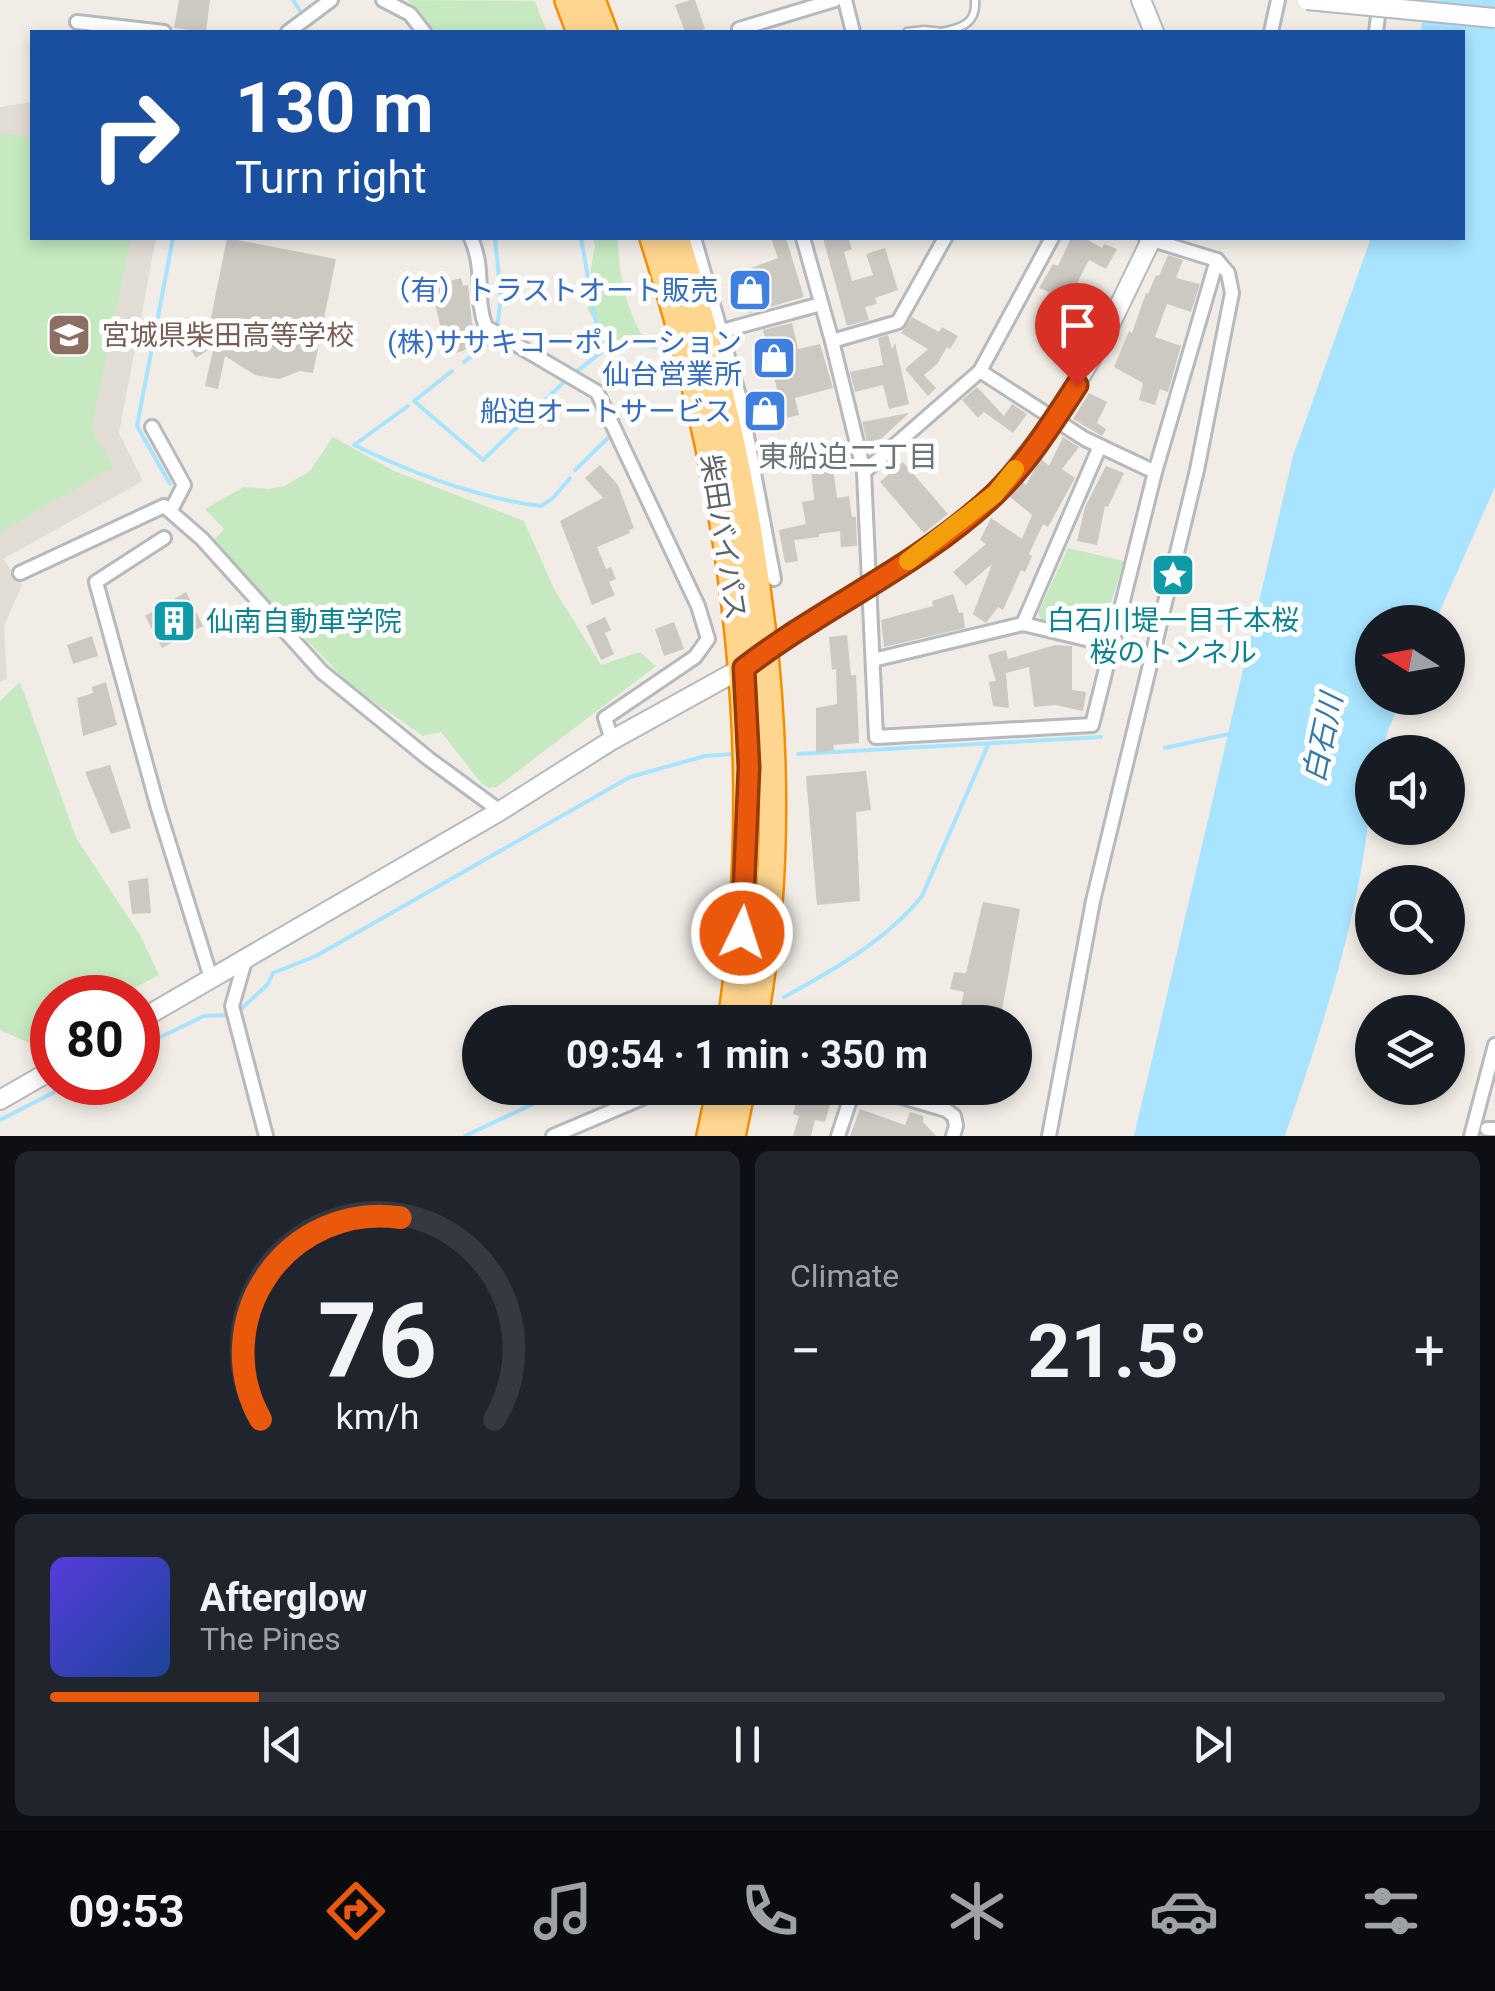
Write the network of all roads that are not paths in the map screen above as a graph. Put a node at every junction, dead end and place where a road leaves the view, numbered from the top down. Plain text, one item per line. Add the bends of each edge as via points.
1 (331, 0) edge
2 (383, 0) edge
3 (568, 0) edge
4 (592, 0) edge
5 (835, 0) edge
6 (845, 0) edge
7 (975, 0) edge
8 (1141, 0) edge
9 (1278, 0) edge
10 (1307, 0) edge
11 (1380, 0) edge
12 (1495, 18) edge
13 (77, 22) dead end
14 (147, 30) edge
15 (291, 30) edge
16 (422, 30) edge
17 (579, 30) edge
18 (603, 30) edge
19 (739, 30) edge
20 (852, 30) edge
21 (952, 30) edge
22 (1153, 30) edge
23 (1270, 30) edge
24 (1376, 30) edge
25 (472, 240) edge
26 (654, 240) edge
27 (677, 240) edge
28 (695, 240) edge
29 (804, 240) edge
30 (944, 240) edge
31 (1051, 240) edge
32 (1149, 240) edge
33 (1156, 240) edge
34 (1217, 260) junction
35 (821, 304) junction
36 (722, 331) junction
37 (832, 342) junction
38 (980, 371) junction
39 (1055, 419) junction
40 (152, 426) dead end
41 (1100, 446) junction
42 (864, 472) junction
43 (1155, 472) junction
44 (749, 487) junction
45 (171, 510) junction
46 (164, 538) dead end
47 (20, 573) dead end
48 (774, 579) dead end
49 (871, 585) junction
50 (1023, 624) junction
51 (1111, 644) junction
52 (754, 660) junction
53 (873, 660) junction
54 (612, 740) junction
55 (500, 811) junction
56 (245, 960) junction
57 (211, 978) junction
58 (733, 1005) edge
59 (756, 1005) edge
60 (160, 1008) edge
61 (1495, 1044) edge
62 (30, 1083) edge
63 (0, 1100) edge
64 (626, 1105) edge
65 (716, 1105) edge
66 (738, 1105) edge
67 (848, 1105) edge
68 (929, 1105) edge
69 (595, 1118) junction
70 (266, 1136) edge
71 (552, 1136) edge
72 (589, 1136) edge
73 (710, 1136) edge
74 (732, 1136) edge
75 (838, 1136) edge
76 (953, 1136) edge
77 (1049, 1136) edge
78 (1471, 1136) edge

1 - 15 street
2 - 16 street via 410,14
3 - 17 highway
4 - 18 highway
5 - 19 street
6 - 20 street
7 - 21 lane via 976,14
8 - 22 street
9 - 23 street
10 - 12 street, bridge
11 - 24 street
13 - 14 street
25 - 54 street via 486,326 597,392 708,639 695,657 605,718
26 - 52 highway, 柴田バイパス via 714,466
27 - 44 highway, 柴田バイパス
28 - 36 street
29 - 35 street
30 - 37 street via 898,322
31 - 38 street
32 - 39 street via 1104,337
33 - 34 street
34 - 43 street
34 - 77 street via 1232,293 1228,322 1093,901
35 - 36 street
35 - 37 street
36 - 44 street
37 - 42 street
38 - 39 street
38 - 42 street
39 - 41 street
39 - 49 street via 995,494
40 - 45 street via 184,485
41 - 43 street
41 - 50 street
42 - 49 street
43 - 51 street
44 - 48 street
44 - 52 highway, 柴田バイパス
45 - 47 street via 164,506
45 - 55 street via 322,672
46 - 57 street via 96,582
49 - 52 street
49 - 53 street
50 - 51 street
50 - 53 street
51 - 53 street via 1092,725 992,733 876,736
52 - 54 street
52 - 58 highway, 柴田バイパス
52 - 59 highway, 柴田バイパス via 770,849
54 - 55 street
55 - 56 street
56 - 57 street
56 - 70 street via 233,1012
57 - 60 street
61 - 78 street
62 - 63 street
64 - 69 street
65 - 73 highway
66 - 74 highway
67 - 75 street
68 - 76 street via 954,1116
69 - 71 street
69 - 72 street

